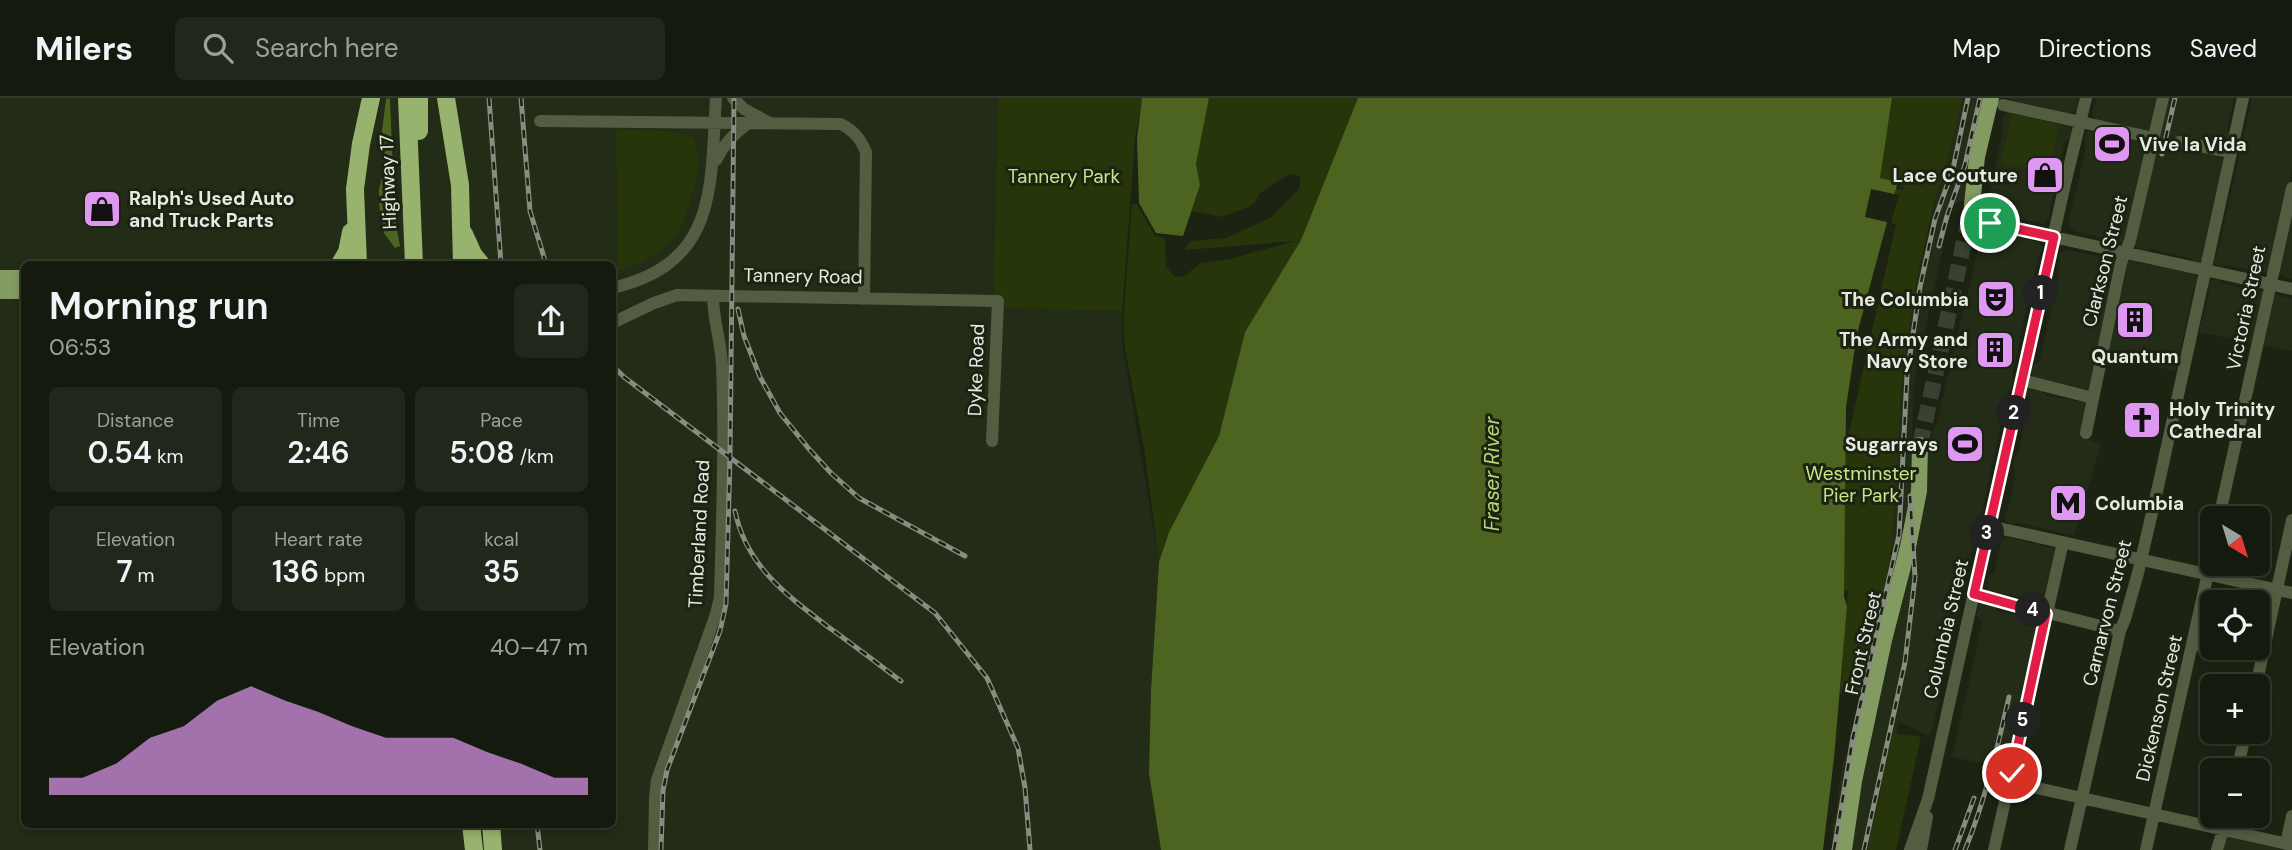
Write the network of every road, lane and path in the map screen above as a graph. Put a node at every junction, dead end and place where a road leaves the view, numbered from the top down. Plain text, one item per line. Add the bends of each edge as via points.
1 (371, 98) edge
2 (407, 98) edge
3 (419, 98) edge
4 (446, 98) edge
5 (716, 98) edge
6 (733, 98) edge
7 (2087, 98) edge
8 (2163, 98) edge
9 (2243, 98) edge
10 (1997, 101) edge
11 (540, 121) dead end
12 (2081, 121) junction
13 (771, 123) junction
14 (715, 124) junction
15 (747, 124) junction
16 (2154, 138) junction
17 (2179, 142) dead end
18 (2231, 152) junction
19 (713, 167) junction
20 (2292, 188) edge
21 (1972, 205) tunnel mouth
22 (355, 209) junction
23 (1980, 221) dead end
24 (462, 230) junction
25 (2054, 237) junction
26 (2126, 253) junction
27 (342, 261) edge
28 (358, 261) edge
29 (414, 261) edge
30 (426, 261) edge
31 (462, 261) edge
32 (479, 261) edge
33 (2206, 271) junction
34 (0, 278) edge
35 (21, 278) edge
36 (2270, 285) junction
37 (616, 287) edge
38 (2292, 289) edge
39 (0, 291) edge
40 (21, 291) edge
41 (713, 296) junction
42 (864, 299) junction
43 (998, 301) joint
44 (616, 321) edge
45 (2022, 380) junction
46 (2093, 398) junction
47 (2086, 433) dead end
48 (992, 441) dead end
49 (1920, 445) tunnel mouth
50 (2222, 506) edge
51 (2292, 520) edge
52 (1989, 526) junction
53 (2063, 542) junction
54 (2141, 559) junction
55 (2200, 572) edge
56 (2208, 576) edge
57 (2217, 576) edge
58 (2278, 590) junction
59 (2292, 593) edge
60 (1974, 594) junction
61 (2046, 614) junction
62 (2120, 631) junction
63 (2193, 644) junction
64 (2200, 646) edge
65 (2259, 674) edge
66 (2010, 782) junction
67 (2082, 798) junction
68 (1928, 799) junction
69 (2155, 814) junction
70 (2292, 816) edge
71 (471, 828) edge
72 (491, 828) edge
73 (503, 828) edge
74 (2222, 829) junction
75 (2289, 844) edge
76 (474, 850) edge
77 (493, 850) edge
78 (502, 850) edge
79 (654, 850) edge
80 (1844, 850) edge
81 (1910, 850) edge
82 (1921, 850) edge
83 (1994, 850) edge
84 (2070, 850) edge
85 (2146, 850) edge
86 (2217, 850) edge

1 - 22 highway
2 - 29 highway, Highway 17
3 - 30 highway, Highway 17
4 - 24 highway
5 - 14 street
6 - 13 street
7 - 12 street, Columbia Street
8 - 16 street, Clarkson Street
9 - 18 street, Carnarvon Street
10 - 12 street
10 - 21 main road via 1977,157
11 - 14 street
12 - 16 street
12 - 25 street, Columbia Street
13 - 15 street
13 - 42 street via 841,124 857,135 866,152
14 - 15 street
14 - 19 street
15 - 19 street via 723,146
16 - 26 street, Clarkson Street
17 - 18 street
18 - 33 street, Carnarvon Street
19 - 37 street via 706,209 686,247 653,275
20 - 36 street, Victoria Street
22 - 27 highway via 350,244
22 - 28 highway
23 - 25 street
24 - 31 highway
24 - 32 highway
25 - 26 street
25 - 45 street, Columbia Street
26 - 33 street
26 - 46 street, Clarkson Street
33 - 36 street
33 - 54 street, Carnarvon Street
34 - 35 main road
36 - 38 street
36 - 50 street, Victoria Street
39 - 40 main road
41 - 42 street, Tannery Road
41 - 44 street, Tannery Road via 677,295
41 - 79 street, Timberland Road via 722,362 720,597 657,780
42 - 43 street, Tannery Road
43 - 48 street, Dyke Road
45 - 46 street
45 - 52 street, Columbia Street
46 - 47 street, Clarkson Street
49 - 80 main road, Front Street via 1919,491 1854,781
51 - 58 street
52 - 53 street
52 - 60 street, Columbia Street
53 - 54 street
53 - 61 street
54 - 55 street
54 - 62 street, Carnarvon Street
56 - 63 street, Dickenson Street
57 - 58 street
58 - 59 street
58 - 65 street
60 - 61 street
60 - 68 street, Columbia Street
61 - 62 street
61 - 66 street
62 - 67 street, Carnarvon Street
63 - 64 street
63 - 69 street, Dickenson Street
66 - 67 street
66 - 83 street
67 - 69 street
67 - 84 street, Carnarvon Street
68 - 81 street, Columbia Street
68 - 82 street, Columbia Street
69 - 74 street
69 - 85 street, Dickenson Street
70 - 75 street
71 - 76 highway
72 - 77 highway
73 - 78 highway
74 - 75 street
74 - 86 street

